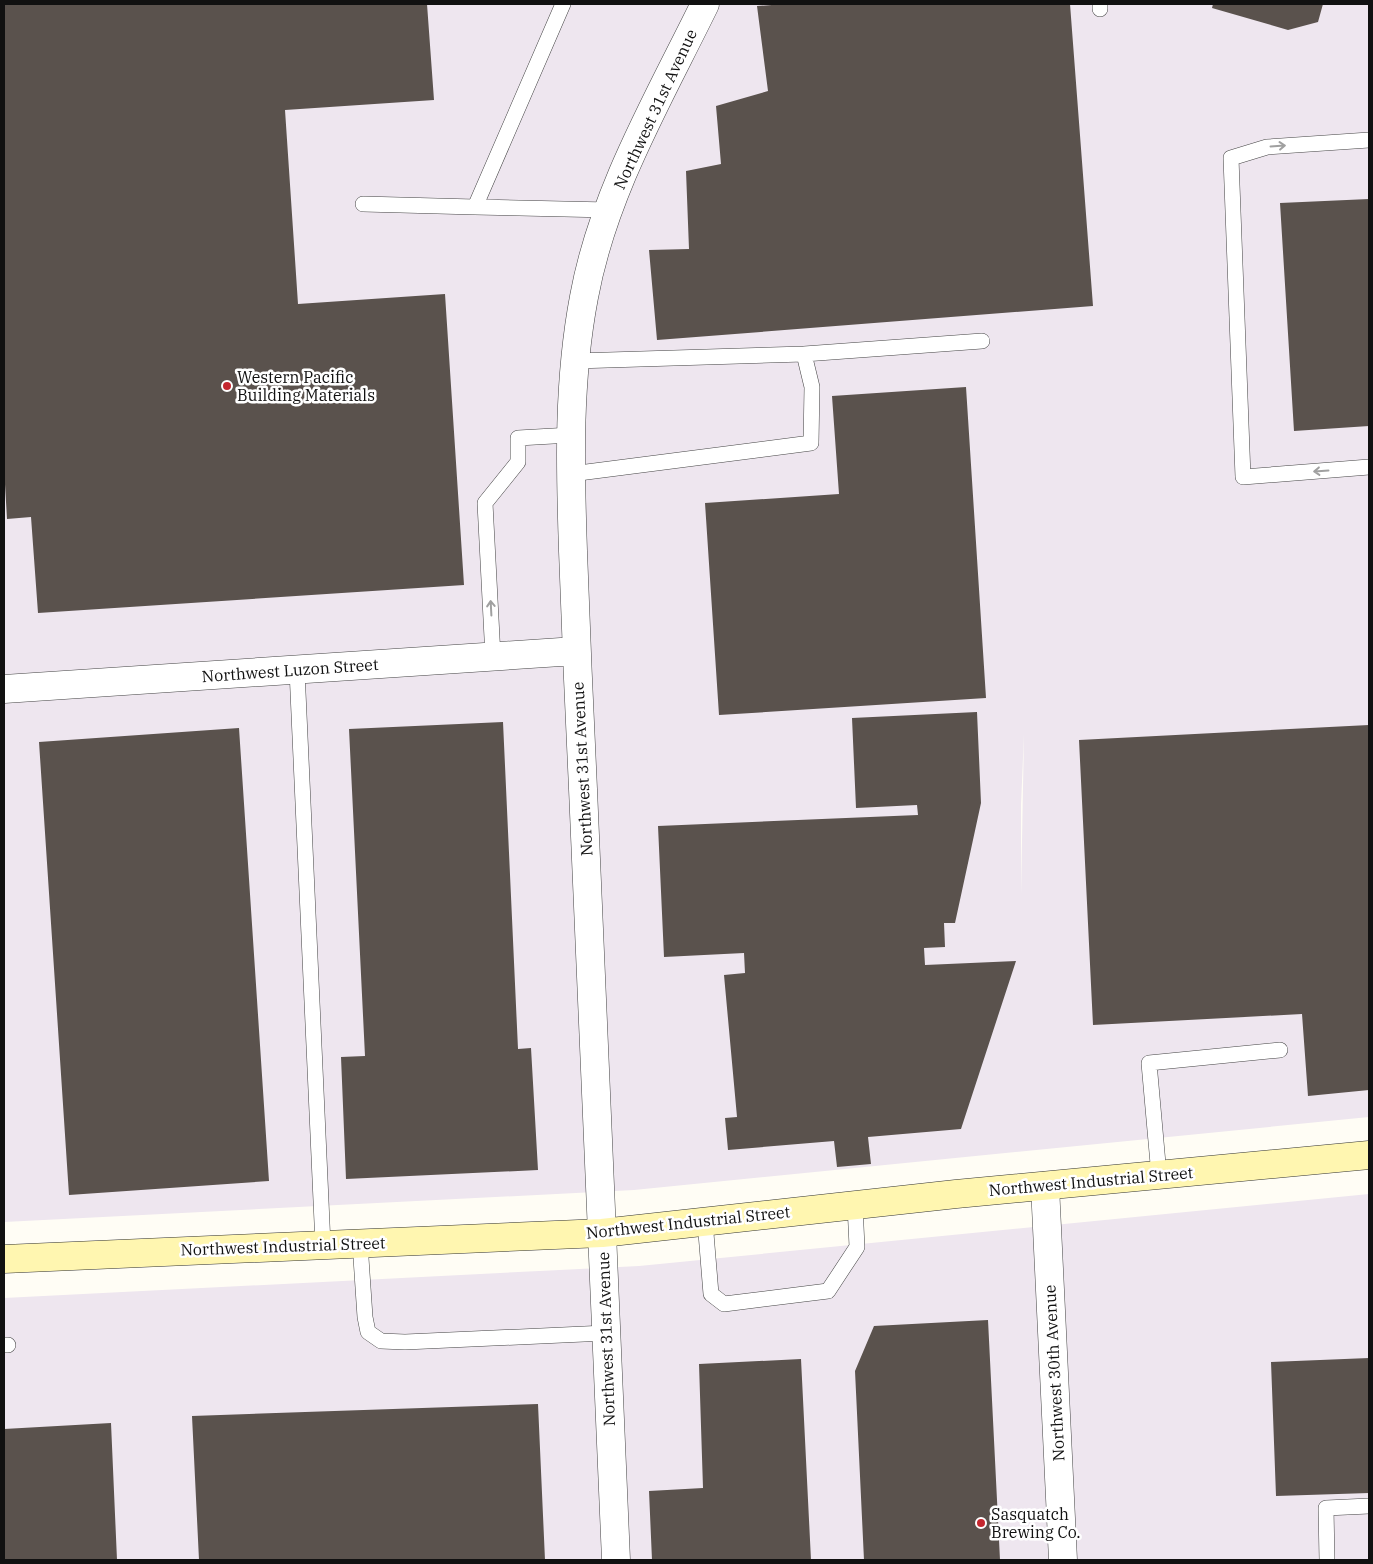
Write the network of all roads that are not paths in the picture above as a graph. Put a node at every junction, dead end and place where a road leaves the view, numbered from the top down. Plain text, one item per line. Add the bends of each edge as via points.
1 (563, 4) edge
2 (705, 4) edge
3 (1369, 140) edge
4 (363, 204) dead end
5 (475, 207) junction
6 (609, 210) junction
7 (982, 341) dead end
8 (804, 354) junction
9 (575, 361) junction
10 (571, 435) junction
11 (1369, 468) edge
12 (571, 474) junction
13 (576, 651) junction
14 (493, 657) junction
15 (297, 670) junction
16 (4, 689) edge
17 (1280, 1050) dead end
18 (1369, 1155) edge
19 (1159, 1175) junction
20 (1046, 1186) junction
21 (855, 1205) junction
22 (705, 1221) junction
23 (602, 1233) junction
24 (360, 1243) junction
25 (323, 1244) junction
26 (4, 1259) edge
27 (606, 1333) junction
28 (1369, 1506) edge
29 (616, 1560) edge
30 (1063, 1560) edge
31 (1327, 1560) edge

1 - 5 lane
2 - 6 street, Northwest 31st Avenue via 628,160
11 -> 3 lane via 1243,477 1231,158 1267,147
4 - 5 lane
5 - 6 lane
6 - 9 street, Northwest 31st Avenue via 584,296
7 - 8 lane
8 - 9 lane
8 - 12 lane via 812,387 811,443
9 - 10 street, Northwest 31st Avenue
10 - 12 street, Northwest 31st Avenue
14 -> 10 lane via 485,503 518,462 518,438
12 - 13 street, Northwest 31st Avenue
13 - 14 street, Northwest Luzon Street
13 - 23 street, Northwest 31st Avenue
14 - 15 street, Northwest Luzon Street
15 - 16 street, Northwest Luzon Street
15 - 25 lane
17 - 19 lane via 1149,1063
18 - 19 street, Northwest Industrial Street
19 - 20 street, Northwest Industrial Street
20 - 21 street, Northwest Industrial Street
20 - 30 street, Northwest 30th Avenue
21 - 22 street, Northwest Industrial Street
21 - 22 lane via 857,1247 828,1291 724,1304 710,1294
22 - 23 street, Northwest Industrial Street
23 - 24 street, Northwest Industrial Street
23 - 27 street, Northwest 31st Avenue
24 - 25 street, Northwest Industrial Street
24 - 27 lane via 368,1332 381,1341
25 - 26 street, Northwest Industrial Street
27 - 29 street, Northwest 31st Avenue
28 - 31 lane via 1326,1508

